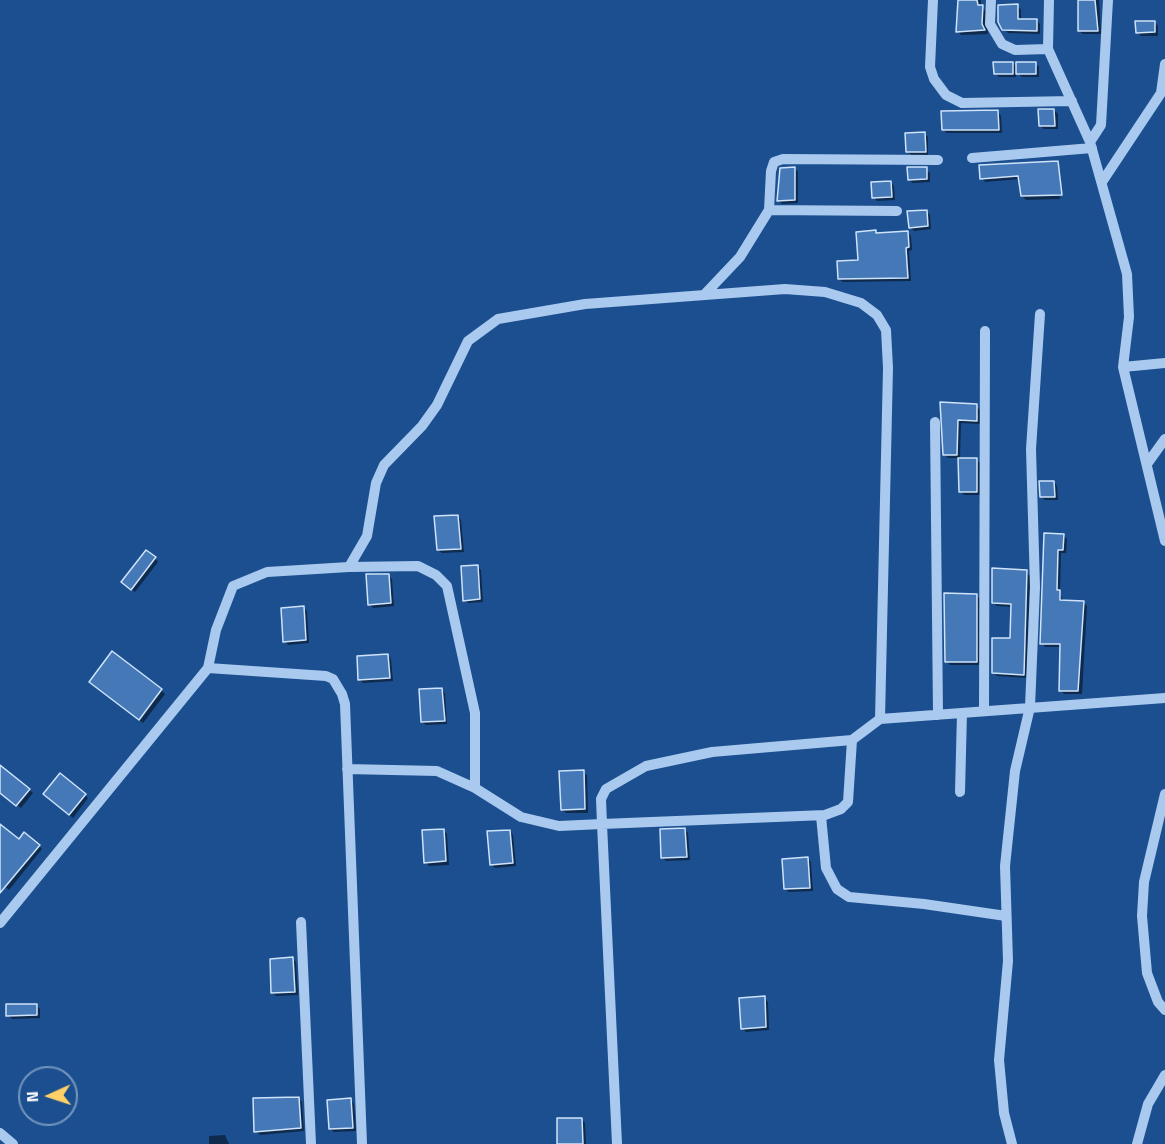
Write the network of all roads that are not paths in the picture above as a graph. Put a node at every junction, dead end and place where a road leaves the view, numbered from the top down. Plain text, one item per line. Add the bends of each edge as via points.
1 (933, 0) edge
2 (991, 0) edge
3 (1049, 0) edge
4 (1108, 0) edge
5 (1048, 49) junction
6 (1165, 63) edge
7 (1072, 101) junction
8 (1091, 145) junction
9 (972, 158) dead end
10 (938, 160) dead end
11 (1102, 182) junction
12 (769, 210) junction
13 (897, 211) dead end
14 (704, 295) junction
15 (1040, 314) dead end
16 (985, 331) dead end
17 (1165, 363) edge
18 (1123, 367) junction
19 (935, 422) dead end
20 (1165, 439) edge
21 (1147, 464) junction
22 (1165, 541) edge
23 (350, 567) junction
24 (208, 668) junction
25 (1165, 698) edge
26 (1030, 707) junction
27 (984, 711) junction
28 (962, 713) junction
29 (938, 715) junction
30 (880, 719) junction
31 (852, 740) junction
32 (347, 769) junction
33 (475, 788) junction
34 (960, 792) dead end
35 (1165, 794) edge
36 (821, 816) junction
37 (602, 824) junction
38 (2, 916) edge
39 (1006, 916) junction
40 (301, 922) dead end
41 (1165, 1010) edge
42 (1165, 1075) edge
43 (0, 1133) edge
44 (13, 1144) edge
45 (311, 1144) edge
46 (362, 1144) edge
47 (617, 1144) edge
48 (1011, 1144) edge
49 (1137, 1144) edge

1 - 7 street via 930,67 946,95 962,104
2 - 5 street via 990,24 1002,44 1015,50
3 - 5 street
4 - 8 street via 1101,125
5 - 7 street
6 - 11 street via 1161,93
7 - 8 street
8 - 9 street
8 - 11 street
10 - 12 street via 783,159 774,162 771,171
11 - 18 street via 1127,274 1129,317
12 - 13 street
12 - 14 street via 740,257
14 - 23 street via 585,304 498,319 482,328 468,341 437,405 422,426 384,465 376,483 367,536
14 - 30 street via 785,289 825,292 861,303 877,315 886,330
15 - 26 street via 1031,450 1035,587
16 - 27 street
17 - 18 street
18 - 21 street
19 - 29 street
20 - 21 street
21 - 22 street
23 - 24 street via 267,572 233,586 216,630
23 - 33 street via 418,566 436,574 447,586 475,713
24 - 32 street via 310,673 333,679 345,704
24 - 38 street
25 - 26 street
26 - 27 street
26 - 39 street via 1016,771 1005,866
27 - 28 street
28 - 29 street
28 - 34 street
29 - 30 street
30 - 31 street
31 - 36 street via 848,802
31 - 37 street via 712,752 646,766 606,789 601,799
32 - 33 street via 437,771
32 - 46 street
33 - 37 street via 521,817 559,826
35 - 41 street via 1146,871 1142,916 1147,973
36 - 37 street
36 - 39 street via 826,868 837,889 849,897
37 - 47 street
39 - 48 street via 1008,961 999,1060
40 - 45 street
42 - 49 street via 1148,1104
43 - 44 street

